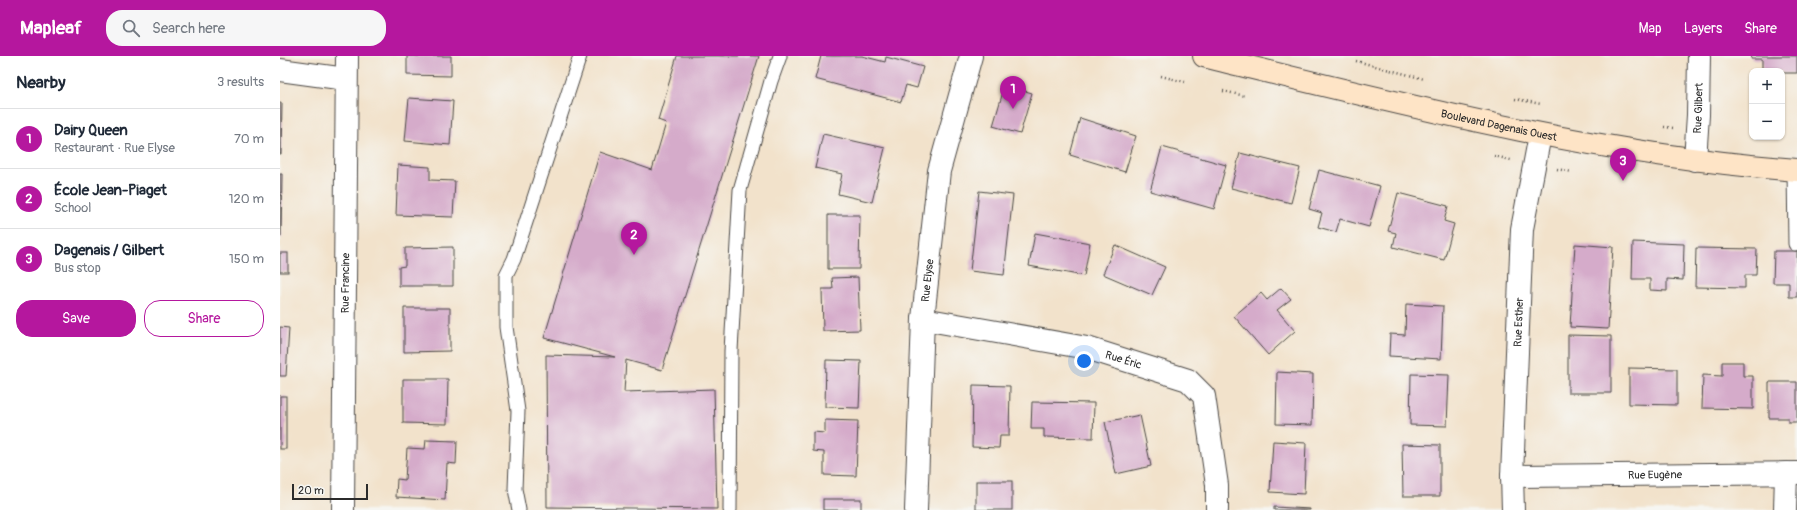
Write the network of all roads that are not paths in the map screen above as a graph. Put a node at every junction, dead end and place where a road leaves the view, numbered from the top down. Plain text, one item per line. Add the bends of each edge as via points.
1 (347, 56) edge
2 (580, 56) edge
3 (780, 56) edge
4 (971, 56) edge
5 (1204, 56) edge
6 (1699, 56) edge
7 (280, 70) edge
8 (346, 79) junction
9 (1540, 135) junction
10 (1695, 160) junction
11 (1796, 170) edge
12 (1795, 244) dead end
13 (923, 319) junction
14 (1791, 473) edge
15 (1512, 476) junction
16 (343, 510) edge
17 (519, 510) edge
18 (730, 510) edge
19 (916, 510) edge
20 (1217, 510) edge
21 (1513, 510) edge
22 (1785, 510) edge

1 - 8 street, Rue Francine
2 - 17 lane via 514,259 506,275 506,327 518,411 515,489
3 - 18 lane via 740,190 731,351
4 - 13 street, Rue Elyse via 939,170
5 - 9 main road, Boulevard Dagenais Ouest
6 - 10 street, Rue Gilbert
7 - 8 street
8 - 16 street, Rue Francine
9 - 10 main road, Boulevard Dagenais Ouest
9 - 15 street, Rue Esther via 1522,229
10 - 11 main road, Boulevard Dagenais Ouest
11 - 12 lane
13 - 19 street, Rue Elyse
13 - 20 street, Rue Éric via 1087,348 1188,380 1204,396 1217,485
14 - 15 street, Rue Eugène
14 - 22 street
15 - 21 street, Rue Esther

